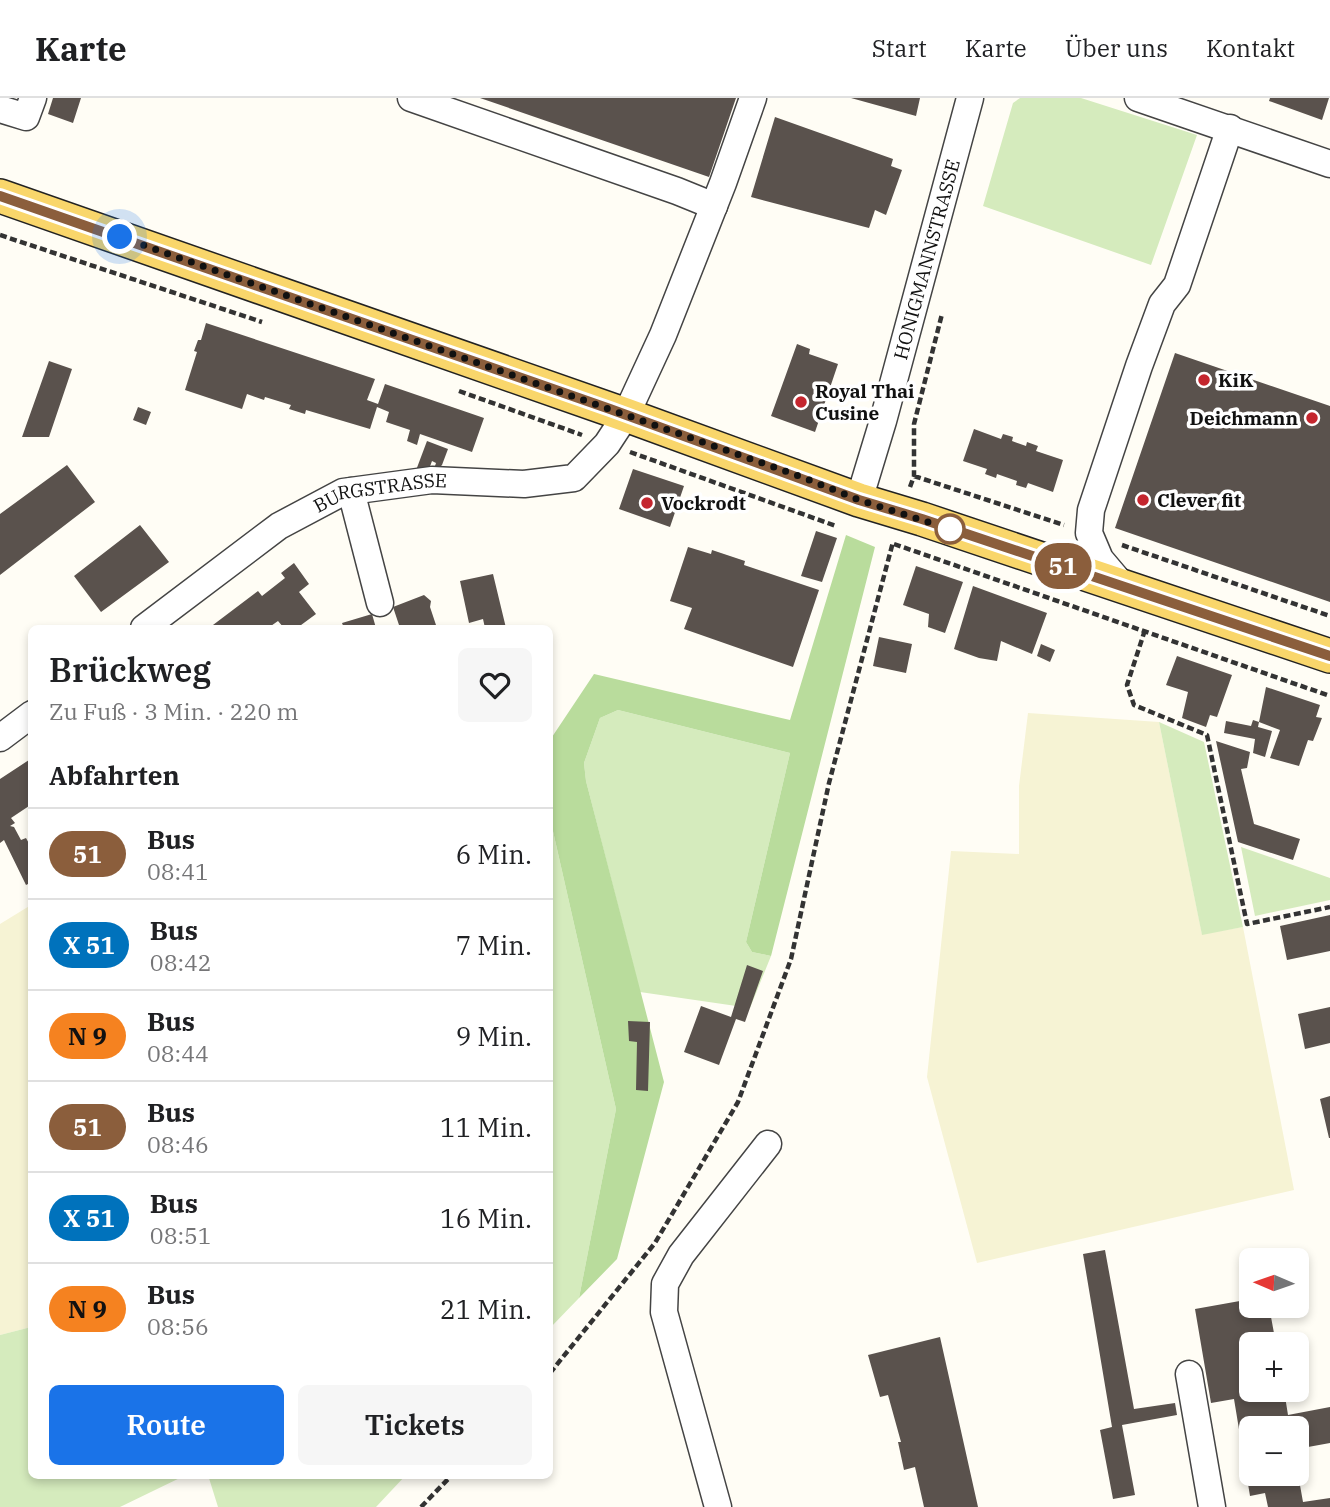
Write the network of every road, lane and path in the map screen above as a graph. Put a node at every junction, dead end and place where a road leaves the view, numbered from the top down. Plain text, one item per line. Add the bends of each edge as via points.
1 (33, 98) edge
2 (411, 98) edge
3 (753, 98) edge
4 (970, 98) edge
5 (1138, 98) edge
6 (0, 109) edge
7 (1230, 128) junction
8 (1330, 164) edge
9 (0, 196) edge
10 (714, 206) junction
11 (0, 235) edge
12 (944, 307) dead end
13 (263, 322) dead end
14 (459, 391) dead end
15 (626, 415) junction
16 (607, 444) junction
17 (914, 476) dead end
18 (351, 491) junction
19 (853, 514) junction
20 (881, 540) dead end
21 (892, 544) junction
22 (1122, 585) junction
23 (380, 603) dead end
24 (148, 625) edge
25 (1145, 630) junction
26 (1330, 656) edge
27 (1330, 696) edge
28 (28, 717) edge
29 (0, 738) edge
30 (1330, 907) edge
31 (768, 1144) dead end
32 (553, 1369) edge
33 (1189, 1374) dead end
34 (448, 1479) edge
35 (421, 1507) edge
36 (718, 1507) edge
37 (1212, 1507) edge

1 - 6 street via 26,117
2 - 10 street
3 - 10 street, BURGSTRASSE
4 - 19 street, HONIGMANNSTRASSE via 883,421
5 - 7 street
7 - 8 street
7 - 22 street via 1177,285 1162,304 1139,366 1091,510 1089,533 1100,559
9 - 15 main road
10 - 15 street, BURGSTRASSE
11 - 13 path
12 - 17 path via 914,424
14 - 16 path
15 - 16 street, BURGSTRASSE
15 - 19 main road
16 - 18 street, BURGSTRASSE via 574,478 524,484 432,480
16 - 19 path
18 - 23 street
18 - 24 street, BURGSTRASSE via 279,526
19 - 22 main road
20 - 21 path
21 - 25 path
21 - 32 path via 830,783 791,959 738,1102 655,1243
22 - 26 main road
25 - 27 path
25 - 30 path via 1127,685 1134,705 1208,735 1247,924
28 - 29 street
31 - 36 street via 681,1255 665,1284 664,1312
33 - 37 street
34 - 35 path

